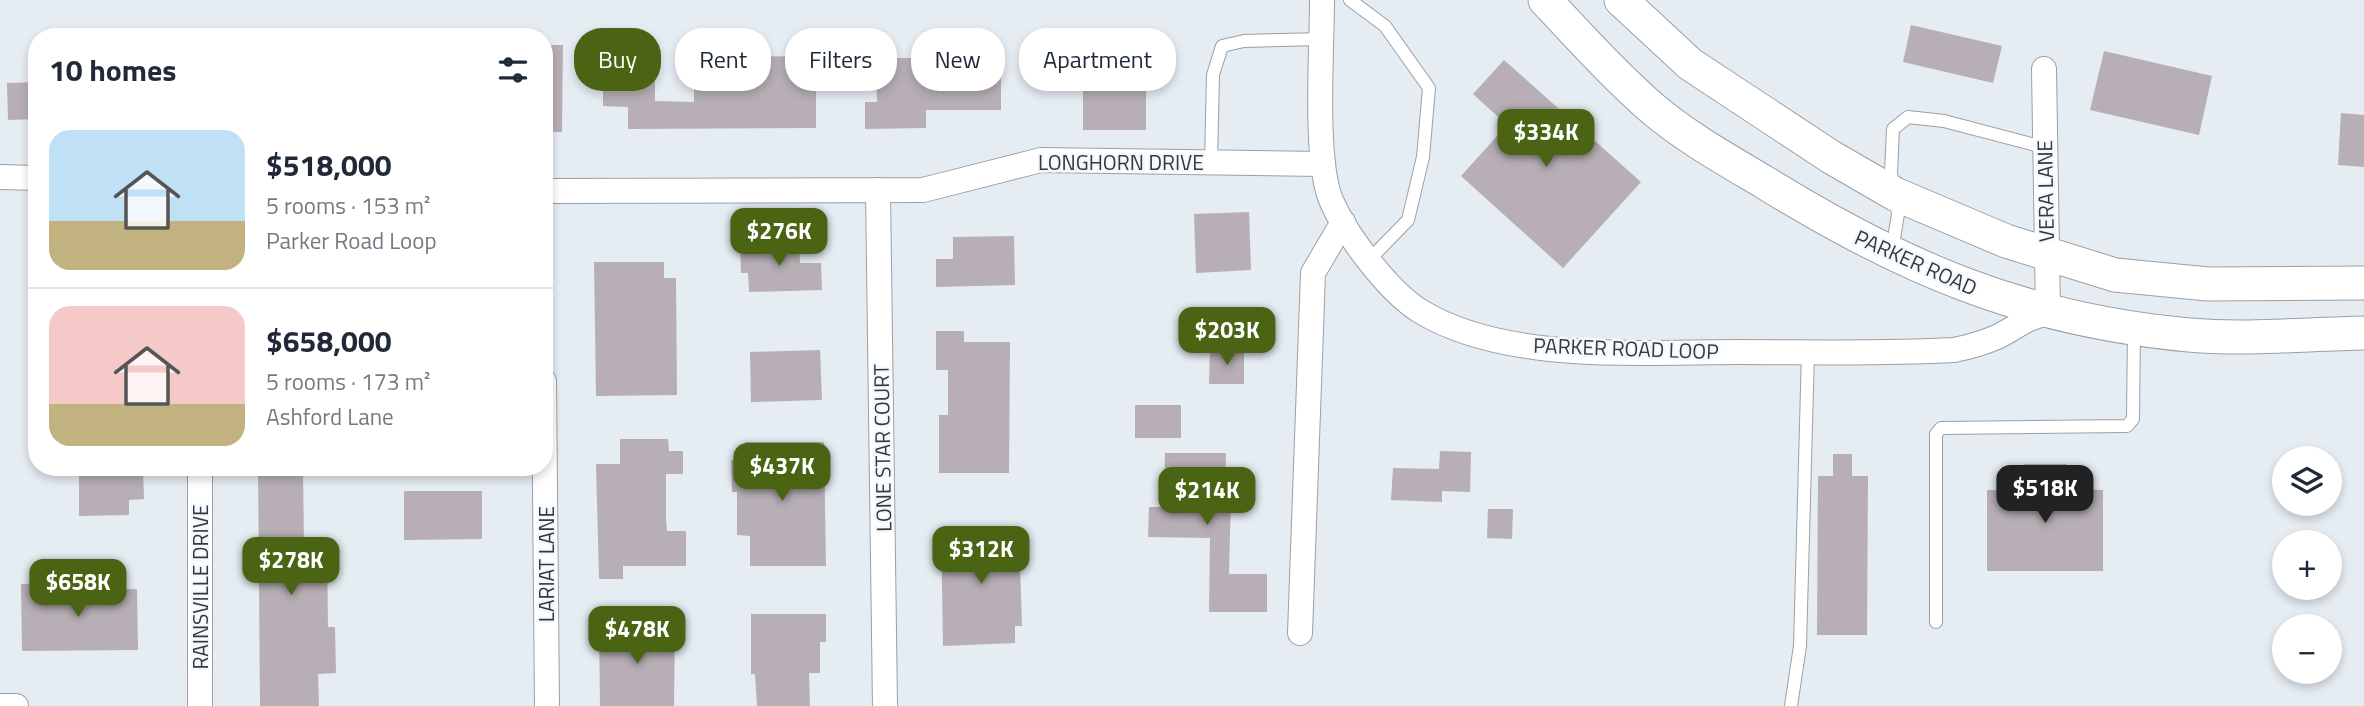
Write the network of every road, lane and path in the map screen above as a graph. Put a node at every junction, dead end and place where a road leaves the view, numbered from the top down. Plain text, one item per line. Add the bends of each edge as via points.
1 (1322, 0) edge
2 (1350, 0) edge
3 (1545, 0) edge
4 (1621, 0) edge
5 (1322, 39) junction
6 (2044, 69) dead end
7 (2043, 147) junction
8 (1212, 162) junction
9 (1323, 164) junction
10 (0, 177) edge
11 (28, 178) edge
12 (878, 190) junction
13 (553, 191) edge
14 (1895, 194) junction
15 (1343, 222) junction
16 (2046, 253) junction
17 (1891, 255) junction
18 (1370, 259) junction
19 (2364, 283) edge
20 (2048, 313) junction
21 (2134, 328) junction
22 (2364, 333) edge
23 (1808, 352) junction
24 (200, 476) edge
25 (545, 476) edge
26 (1936, 622) dead end
27 (1300, 633) dead end
28 (0, 706) edge
29 (16, 706) edge
30 (200, 706) edge
31 (547, 706) edge
32 (885, 706) edge
33 (1791, 706) edge

1 - 5 street, PARKER ROAD LOOP
2 - 18 lane via 1385,26 1429,88 1423,158 1408,220
3 - 17 main road, PARKER ROAD via 1654,110 1809,210
4 - 14 main road via 1690,64
5 - 8 lane via 1222,46 1213,75
5 - 9 street, PARKER ROAD LOOP
6 - 7 street, VERA LANE
7 - 14 lane via 1944,121 1908,117 1893,129
7 - 16 street, VERA LANE
8 - 9 street, LONGHORN DRIVE
8 - 12 street, LONGHORN DRIVE via 1041,160 923,190
9 - 15 street, PARKER ROAD LOOP via 1330,198
10 - 11 street
12 - 13 street, LONGHORN DRIVE
12 - 32 street, LONE STAR COURT
14 - 16 main road
14 - 17 lane via 1898,214
15 - 18 street, PARKER ROAD LOOP
15 - 27 street via 1313,273
16 - 19 main road via 2115,275 2195,283
16 - 20 street, VERA LANE
17 - 20 main road, PARKER ROAD via 1961,285
18 - 23 street, PARKER ROAD LOOP via 1401,297 1421,311 1452,326 1521,345 1584,351
20 - 21 main road, PARKER ROAD
20 - 23 street, PARKER ROAD LOOP via 2025,318 2000,336 1954,350
21 - 22 main road, PARKER ROAD via 2251,338
21 - 26 lane via 2133,419 2127,426 1941,428 1936,434
23 - 33 lane via 1800,646
24 - 30 street, RAINSVILLE DRIVE
25 - 31 street, LARIAT LANE
28 - 29 street

